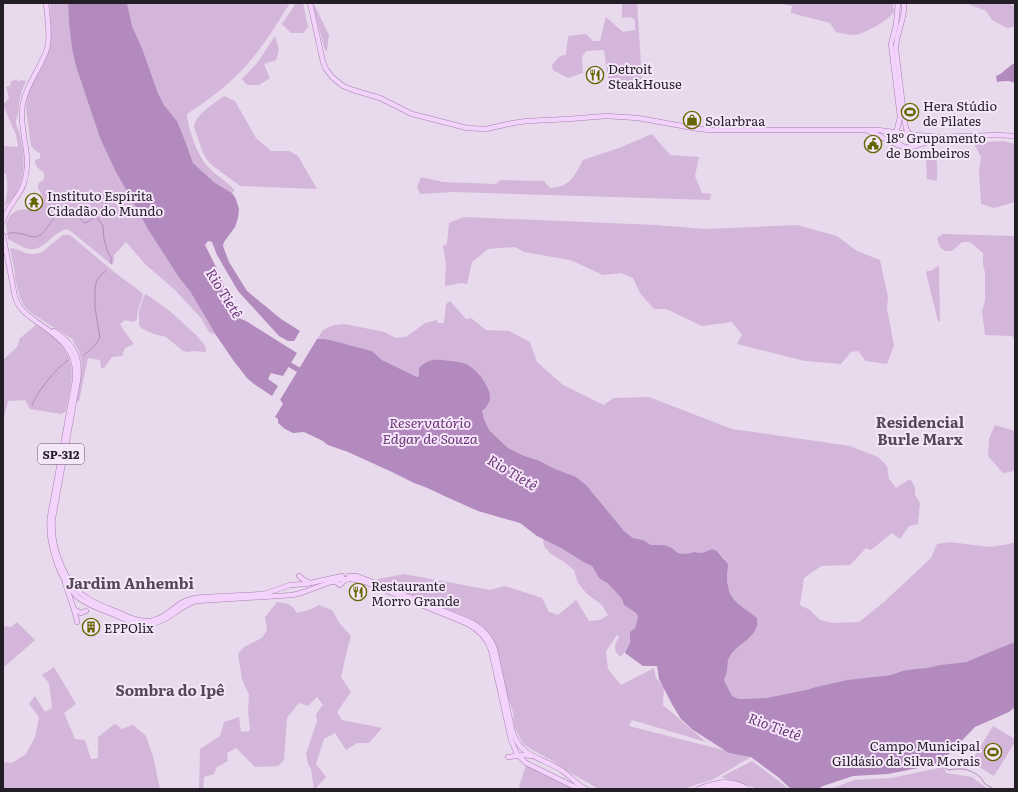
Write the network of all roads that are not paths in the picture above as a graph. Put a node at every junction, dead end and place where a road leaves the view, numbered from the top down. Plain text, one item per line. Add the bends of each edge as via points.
1 (46, 3) edge
2 (310, 3) edge
3 (898, 3) edge
4 (903, 3) edge
5 (862, 130) junction
6 (896, 132) junction
7 (910, 134) junction
8 (916, 135) junction
9 (939, 136) junction
10 (1015, 137) edge
11 (919, 145) junction
12 (902, 146) junction
13 (3, 222) edge
14 (3, 235) edge
15 (33, 319) junction
16 (62, 576) junction
17 (299, 576) dead end
18 (310, 583) junction
19 (302, 584) junction
20 (281, 588) junction
21 (300, 593) junction
22 (283, 596) junction
23 (80, 599) junction
24 (95, 603) junction
25 (74, 609) junction
26 (86, 611) dead end
27 (77, 622) dead end
28 (511, 740) junction
29 (519, 756) junction
30 (531, 756) junction
31 (508, 757) junction
32 (525, 762) junction
33 (556, 767) junction
34 (552, 776) junction
35 (579, 789) edge
36 (586, 789) edge
37 (698, 789) edge
38 (708, 789) edge
39 (742, 789) edge
40 (748, 789) edge

1 - 13 main road via 48,46 25,94 22,110 27,157 26,175 21,190
2 - 5 main road via 323,62 332,77 343,86 380,98 412,114 467,128 486,129 527,121 606,116 638,118 710,130
3 - 4 main road
3 - 6 main road via 891,44 900,117
4 - 7 main road via 905,9 896,50 905,124
5 - 6 main road
5 - 12 main road
6 - 7 main road
6 - 12 main road via 895,139
7 - 8 main road
8 - 9 main road
8 - 11 main road
9 - 10 main road
9 - 11 main road
11 - 12 main road
14 - 15 main road, SP-312 via 17,301 22,310
15 - 16 main road, SP-312 via 64,344 75,366 75,380 49,527 50,542
15 - 24 main road, SP-312 via 67,340 78,360 78,380 53,533 67,577 79,592
16 - 23 main road, SP-312
16 - 25 main road
17 - 18 main road
18 - 19 main road, SP-312
18 - 30 main road, SP-312 via 340,576 362,578 477,625 488,636 495,649 514,737
19 - 20 main road, SP-312
19 - 21 main road
20 - 22 main road
20 - 24 main road, SP-312 via 264,594 195,598 182,603 160,618 146,621
21 - 22 main road, SP-312
21 - 28 main road, SP-312 via 335,582 340,585 345,580 352,579 365,582 475,628 488,642 491,650
22 - 23 main road, SP-312 via 196,601 162,621 147,625 126,620
23 - 24 main road
25 - 26 main road via 79,613
25 - 27 main road
28 - 29 main road
28 - 31 main road via 512,751
29 - 30 main road
29 - 31 main road
29 - 32 main road
30 - 32 main road via 526,758
30 - 33 main road, SP-312
31 - 32 main road
32 - 34 main road
33 - 34 main road via 556,773
33 - 36 main road, SP-312
34 - 35 main road
37 - 40 main road via 725,782
38 - 39 main road via 725,785

